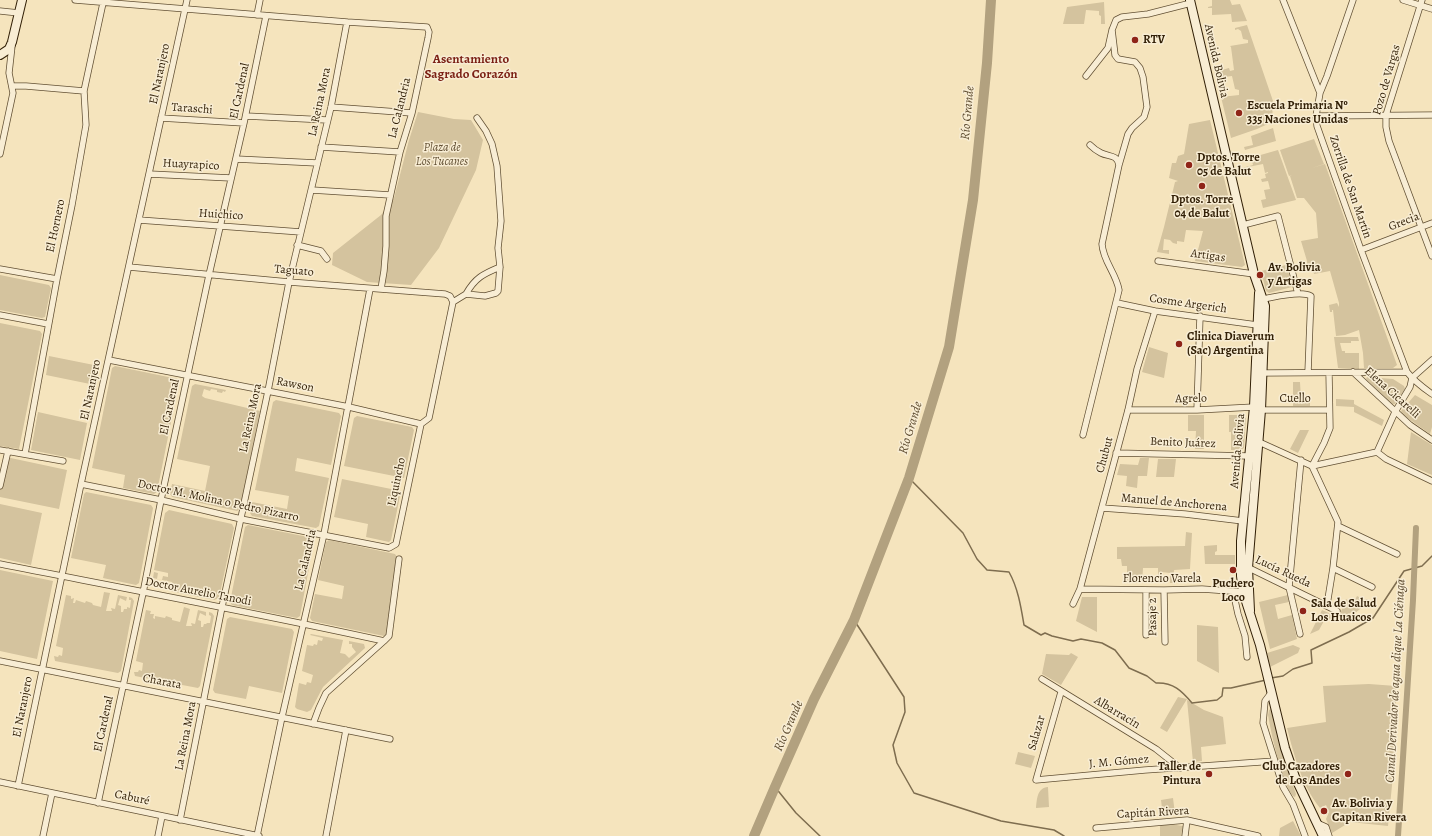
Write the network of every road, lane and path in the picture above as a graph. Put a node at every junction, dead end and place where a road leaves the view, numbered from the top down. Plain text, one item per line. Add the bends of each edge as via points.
1 (22, 0) edge
2 (75, 0) edge
3 (187, 0) edge
4 (260, 0) edge
5 (1283, 0) edge
6 (1353, 0) edge
7 (1403, 0) edge
8 (1190, 1) edge
9 (103, 3) junction
10 (1421, 3) edge
11 (185, 9) junction
12 (1432, 9) edge
13 (0, 11) edge
14 (20, 13) junction
15 (257, 15) junction
16 (266, 16) junction
17 (347, 22) junction
18 (1112, 30) junction
19 (12, 42) junction
20 (0, 55) edge
21 (1086, 76) dead end
22 (12, 86) junction
23 (84, 92) junction
24 (1320, 93) junction
25 (331, 107) junction
26 (412, 113) junction
27 (1386, 115) junction
28 (1432, 115) edge
29 (246, 116) junction
30 (1316, 116) junction
31 (161, 118) junction
32 (476, 118) dead end
33 (327, 120) junction
34 (244, 124) junction
35 (1090, 145) dead end
36 (321, 147) junction
37 (400, 152) junction
38 (0, 154) edge
39 (236, 158) junction
40 (317, 163) junction
41 (1119, 165) junction
42 (149, 174) junction
43 (231, 178) junction
44 (312, 190) junction
45 (390, 195) junction
46 (139, 220) junction
47 (1432, 223) edge
48 (1243, 225) junction
49 (221, 226) junction
50 (1422, 227) junction
51 (301, 232) junction
52 (297, 245) junction
53 (1361, 250) junction
54 (1432, 256) edge
55 (327, 259) dead end
56 (1158, 261) dead end
57 (129, 267) junction
58 (500, 267) junction
59 (0, 269) edge
60 (1254, 274) junction
61 (209, 275) junction
62 (57, 280) junction
63 (289, 282) junction
64 (370, 289) junction
65 (381, 289) junction
66 (1259, 291) junction
67 (466, 294) junction
68 (1298, 294) junction
69 (1263, 299) junction
70 (453, 302) junction
71 (1117, 303) junction
72 (1155, 311) junction
73 (0, 315) edge
74 (1200, 316) junction
75 (48, 324) junction
76 (1258, 325) junction
77 (109, 360) junction
78 (1432, 360) edge
79 (1308, 372) junction
80 (1353, 372) junction
81 (1407, 372) junction
82 (1263, 373) junction
83 (1329, 373) junction
84 (189, 375) junction
85 (1412, 378) junction
86 (268, 391) junction
87 (1432, 394) edge
88 (349, 407) junction
89 (1258, 409) junction
90 (1128, 410) junction
91 (1197, 410) junction
92 (1329, 410) junction
93 (1395, 412) junction
94 (420, 424) junction
95 (1083, 435) dead end
96 (1432, 440) edge
97 (1259, 442) junction
98 (0, 450) edge
99 (8, 451) junction
100 (1377, 452) junction
101 (1116, 453) junction
102 (25, 454) junction
103 (1249, 456) junction
104 (1301, 460) junction
105 (63, 461) dead end
106 (1312, 466) junction
107 (1432, 481) edge
108 (81, 484) junction
109 (0, 486) edge
110 (161, 500) junction
111 (1102, 508) junction
112 (241, 518) junction
113 (1243, 521) junction
114 (1338, 526) junction
115 (324, 534) junction
116 (396, 544) joint
117 (1397, 554) dead end
118 (399, 559) dead end
119 (0, 564) edge
120 (1244, 567) junction
121 (1333, 568) junction
122 (63, 576) junction
123 (1289, 587) junction
124 (1372, 587) dead end
125 (1080, 589) junction
126 (1146, 590) junction
127 (1164, 590) junction
128 (1233, 591) junction
129 (1243, 592) junction
130 (143, 593) junction
131 (1073, 604) dead end
132 (1327, 605) junction
133 (222, 607) junction
134 (1250, 611) junction
135 (1337, 611) dead end
136 (303, 623) junction
137 (1300, 634) dead end
138 (1146, 635) dead end
139 (384, 642) junction
140 (1165, 642) dead end
141 (1247, 657) dead end
142 (0, 661) edge
143 (42, 669) junction
144 (1042, 679) dead end
145 (123, 685) junction
146 (1271, 689) junction
147 (1061, 692) junction
148 (204, 701) junction
149 (282, 717) junction
150 (313, 724) junction
151 (346, 730) junction
152 (390, 739) dead end
153 (1275, 761) junction
154 (1180, 768) junction
155 (1036, 780) joint
156 (0, 782) edge
157 (18, 786) junction
158 (52, 793) junction
159 (98, 803) junction
160 (162, 816) junction
161 (180, 820) junction
162 (1187, 820) junction
163 (1317, 823) junction
164 (1096, 828) dead end
165 (43, 836) edge
166 (158, 836) edge
167 (258, 836) edge
168 (326, 836) edge
169 (1185, 836) edge
170 (1258, 836) edge
171 (1305, 836) edge
172 (1323, 836) edge
173 (1330, 836) edge

1 - 14 street
2 - 9 street
3 - 11 street, El Naranjero
4 - 15 street
5 - 24 street
6 - 24 street, Zorrilla de San Martín
7 - 10 street
8 - 18 street via 1148,14 1122,17 1116,20
8 - 48 street, Avenida Bolivia
9 - 11 street
9 - 23 street, El Hornero
10 - 12 street
10 - 27 street, Pozo de Vargas
11 - 15 street
11 - 31 street, El Naranjero
13 - 14 street
14 - 19 street
15 - 16 street
16 - 17 street
16 - 29 street, El Cardenal
17 - 25 street, La Reina Mora
17 - 26 street, La Calandria via 427,27 428,38
18 - 21 street via 1108,48
18 - 41 street via 1114,55 1118,59 1135,62 1140,68 1147,106 1144,117 1128,134
19 - 20 street via 9,49
19 - 22 street via 9,73
22 - 23 street
22 - 38 street via 13,93
23 - 62 street, El Hornero via 86,125
24 - 30 street, Zorrilla de San Martín
25 - 26 street
25 - 33 street, La Reina Mora
26 - 37 street, La Calandria
27 - 28 street
27 - 30 street
27 - 50 street, Pozo de Vargas via 1389,140
29 - 33 street
29 - 34 street, El Cardenal
30 - 53 street, Zorrilla de San Martín via 1317,126
31 - 34 street, Taraschi
31 - 42 street, El Naranjero
32 - 58 street via 492,144 497,166 501,221 498,248
33 - 36 street, La Reina Mora
34 - 39 street, El Cardenal
35 - 41 street via 1102,154 1114,157
36 - 37 street
36 - 40 street, La Reina Mora
37 - 45 street, La Calandria
39 - 40 street, Huayrapico
39 - 43 street, El Cardenal
40 - 44 street, La Reina Mora
41 - 71 street via 1102,244 1105,258 1117,281
42 - 43 street, Huayrapico
42 - 46 street, El Naranjero
43 - 49 street, El Cardenal
44 - 45 street
44 - 51 street, La Reina Mora
45 - 65 street, La Calandria
46 - 49 street, Huichico
46 - 57 street, El Naranjero
47 - 50 street, Grecia
48 - 60 street, Avenida Bolivia
48 - 68 street via 1278,216
49 - 51 street, Huichico
49 - 61 street, El Cardenal
50 - 53 street, Grecia
50 - 54 street, Pozo de Vargas
51 - 52 street, La Reina Mora
52 - 55 street via 321,251
52 - 63 street, La Reina Mora
53 - 81 street, Zorrilla de San Martín
56 - 60 street, Artigas
57 - 61 street, Taguato
57 - 77 street, El Naranjero
58 - 67 street via 483,274
58 - 67 street via 496,293 486,296
59 - 62 street
60 - 66 street, Avenida Bolivia
61 - 63 street, Taguato
61 - 84 street, El Cardenal
62 - 75 street, El Hornero
63 - 64 street, Taguato
63 - 86 street, La Reina Mora
64 - 65 street, Taguato
64 - 88 street, La Calandria
65 - 70 street, Taguato via 445,294 450,296
66 - 69 street, Avenida Bolivia
66 - 76 street, Avenida Bolivia
67 - 70 street
68 - 69 street
68 - 79 street via 1306,293 1311,296
69 - 82 street, Avenida Bolivia
70 - 94 street via 429,418
71 - 72 street, Cosme Argerich
71 - 95 street
72 - 74 street, Cosme Argerich
72 - 90 street, Chubut
73 - 75 street
74 - 76 street, Cosme Argerich
74 - 91 street
75 - 102 street, El Hornero
76 - 89 street, Avenida Bolivia
77 - 84 street, Rawson
77 - 108 street, El Naranjero
78 - 85 street
79 - 82 street, Elena Cicarelli
79 - 83 street, Elena Cicarelli
80 - 81 street
80 - 83 street, Elena Cicarelli
80 - 93 street, Elena Cicarelli
81 - 85 street, Zorrilla de San Martín
82 - 89 street, Avenida Bolivia
83 - 92 street
84 - 86 street, Rawson
84 - 110 street, El Cardenal
85 - 87 street, Zorrilla de San Martín
85 - 93 street via 1410,387
86 - 88 street, Rawson
86 - 112 street, La Reina Mora
88 - 94 street, Rawson
88 - 115 street, La Calandria
89 - 91 street, Agrelo
89 - 92 street, Cuello
89 - 97 street, Avenida Bolivia
89 - 103 street, Avenida Bolivia
90 - 91 street, Agrelo
90 - 101 street, Chubut
92 - 106 street via 1330,428
93 - 96 street, Elena Cicarelli
93 - 100 street
94 - 116 street, Liquincho
97 - 104 street
97 - 120 street, Avenida Bolivia
98 - 99 street
99 - 102 street
99 - 109 street
100 - 106 street
100 - 107 street
101 - 103 street, Benito Juárez
101 - 111 street, Chubut
102 - 105 street
103 - 113 street, Avenida Bolivia
104 - 106 street
104 - 123 street
106 - 114 street
108 - 110 street, Doctor M. Molina o Pedro Pizarro
108 - 122 street, El Naranjero
110 - 112 street, Doctor M. Molina o Pedro Pizarro
110 - 130 street, El Cardenal
111 - 113 street, Manuel de Anchorena
111 - 125 street, Chubut
112 - 115 street, Doctor M. Molina o Pedro Pizarro
112 - 133 street, La Reina Mora
113 - 120 street, Avenida Bolivia
114 - 117 street
114 - 121 street
115 - 116 street, Doctor M. Molina o Pedro Pizarro via 381,548 389,548
115 - 136 street, La Calandria
118 - 139 street via 389,636
119 - 122 street, Doctor Aurelio Tanodi
120 - 123 street, Lucía Rueda
120 - 129 street, Avenida Bolivia
120 - 134 street, Avenida Bolivia
121 - 124 street
121 - 132 street
122 - 130 street, Doctor Aurelio Tanodi
122 - 143 street, El Naranjero
123 - 132 street, Lucía Rueda
123 - 137 street
125 - 126 street, Florencio Varela
125 - 131 street, Chubut
126 - 127 street, Florencio Varela
126 - 138 street
127 - 128 street, Florencio Varela
127 - 140 street, Pasaje 2
128 - 129 street, Florencio Varela
128 - 141 street via 1245,636
129 - 134 street, Avenida Bolivia
130 - 133 street, Doctor Aurelio Tanodi
130 - 145 street, El Cardenal
132 - 135 street, Lucía Rueda
133 - 136 street, Doctor Aurelio Tanodi
133 - 148 street, La Reina Mora
134 - 146 street, Avenida Bolivia
136 - 139 street, Doctor Aurelio Tanodi
136 - 149 street, La Calandria
139 - 150 street via 326,693
142 - 143 street, Charata
143 - 145 street, Charata
143 - 157 street, El Naranjero
144 - 147 street, Albarracín
145 - 148 street, Charata
145 - 159 street, El Cardenal
146 - 153 street via 1265,701 1263,723
146 - 163 street, Avenida Bolivia via 1290,762
147 - 154 street, Albarracín via 1156,749
147 - 155 street, Salazar
148 - 149 street, Charata
148 - 161 street, La Reina Mora
149 - 150 street, Charata
149 - 167 street, La Calandria
150 - 151 street, Charata
151 - 152 street, Charata
151 - 168 street
153 - 154 street, J. M. Gómez
153 - 171 street via 1283,787 1293,804
154 - 155 street, J. M. Gómez
156 - 157 street, Caburé
157 - 158 street, Caburé
158 - 159 street, Caburé
158 - 165 street
159 - 160 street, Caburé
160 - 161 street, Caburé
160 - 166 street
161 - 167 street, Caburé
162 - 164 street, Capitán Rivera
162 - 169 street
162 - 170 street, Capitán Rivera
163 - 172 street, Avenida Bolivia
163 - 173 street via 1326,827

